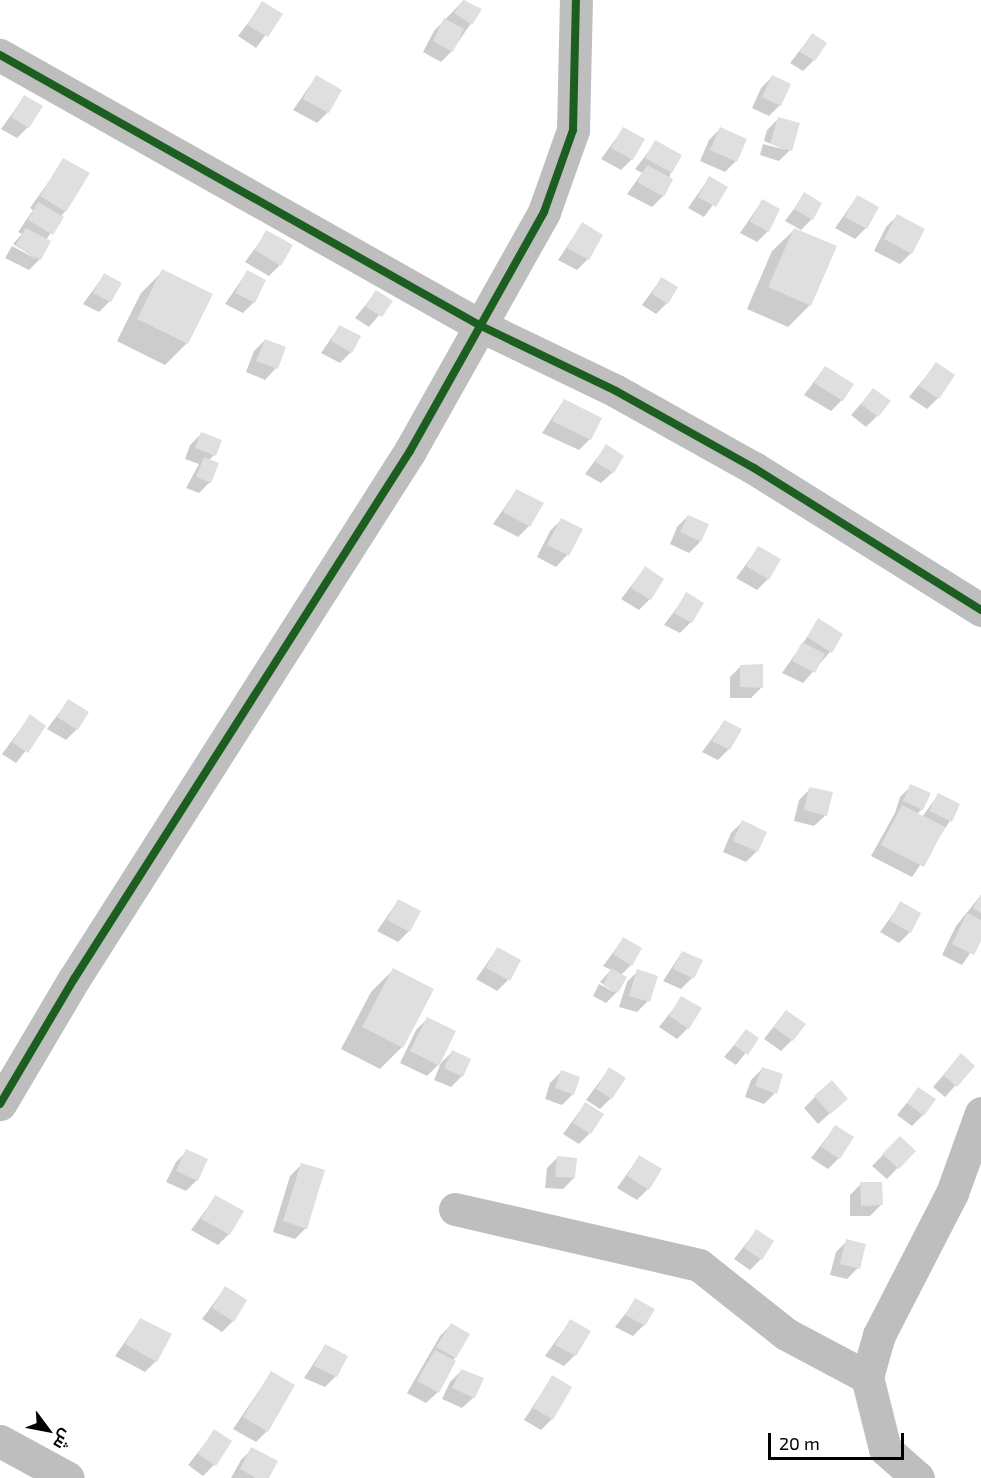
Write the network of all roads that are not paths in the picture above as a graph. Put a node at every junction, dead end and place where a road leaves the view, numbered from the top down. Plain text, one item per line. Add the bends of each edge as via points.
1 (576, 0) edge
2 (0, 55) edge
3 (479, 325) junction
4 (981, 610) edge
5 (0, 1104) edge
6 (981, 1113) edge
7 (455, 1209) dead end
8 (867, 1377) junction
9 (0, 1441) edge
10 (68, 1478) edge
11 (918, 1478) edge

1 - 3 street via 573,130 544,212
2 - 3 street
3 - 4 street via 616,391 754,468
3 - 5 street via 410,451 74,979
6 - 8 street via 952,1193 879,1335
7 - 8 street via 699,1265 786,1334
8 - 11 street via 885,1449
9 - 10 street

